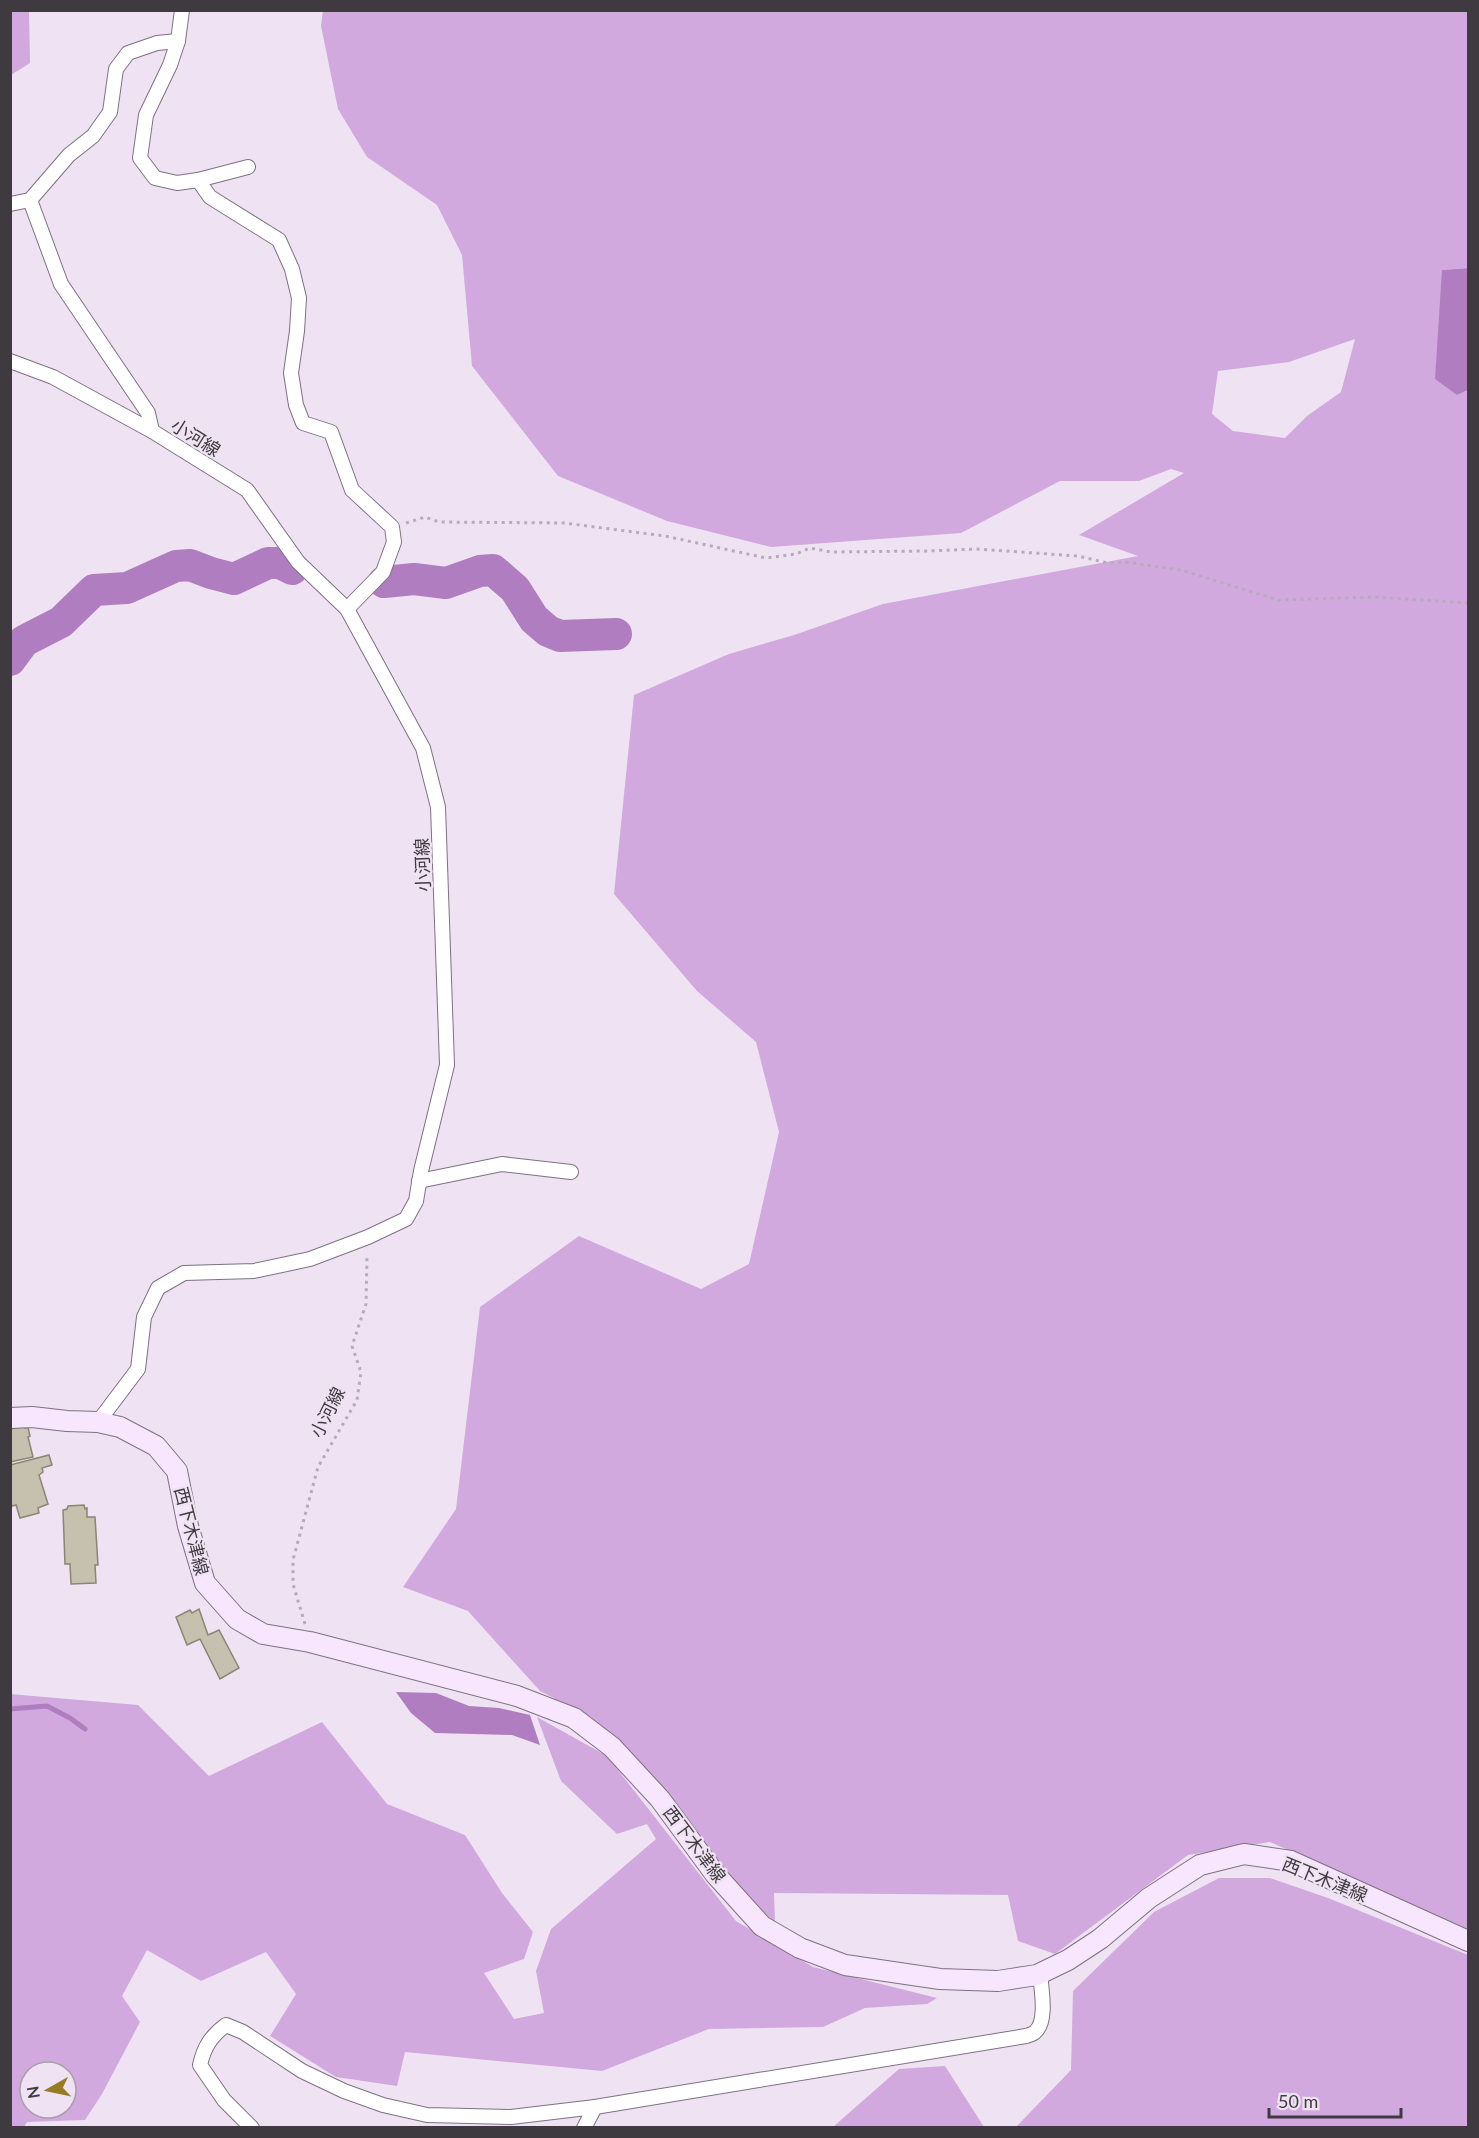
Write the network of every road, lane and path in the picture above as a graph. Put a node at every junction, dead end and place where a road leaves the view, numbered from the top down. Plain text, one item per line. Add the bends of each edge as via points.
1 (182, 10) edge
2 (178, 41) junction
3 (248, 167) dead end
4 (198, 180) junction
5 (30, 200) junction
6 (10, 204) edge
7 (10, 361) edge
8 (153, 431) junction
9 (392, 527) junction
10 (1468, 603) edge
11 (347, 609) junction
12 (571, 1172) dead end
13 (419, 1181) junction
14 (368, 1237) junction
15 (10, 1418) edge
16 (99, 1422) junction
17 (310, 1642) junction
18 (1468, 1941) edge
19 (1040, 1973) junction
20 (595, 2107) junction
21 (252, 2127) edge
22 (584, 2127) edge

1 - 2 street
2 - 4 street via 146,115 140,158 155,178 177,183
2 - 5 street via 128,53 116,69 110,112 93,136 69,154
3 - 4 street
4 - 9 street via 210,197 279,240 299,298 291,374 303,423 331,432 352,490
5 - 6 street
5 - 8 street, 小河線 via 61,284 148,413
7 - 8 street via 53,377
8 - 11 street, 小河線 via 247,489 298,562
9 - 10 path via 425,517 440,522 564,523 665,536 766,558 810,548 831,552 976,549 1078,556 1181,570 1278,600 1374,597
9 - 11 street via 394,542 383,572
11 - 13 street, 小河線 via 423,748 438,807 447,1065
12 - 13 street via 502,1164
13 - 14 street, 小河線 via 416,1201 406,1219
14 - 16 street via 310,1259 254,1271 184,1273 158,1288 144,1317 138,1369
14 - 17 path, 小河線 via 366,1305 352,1346 362,1372 357,1400 318,1467 293,1560 293,1584
15 - 16 street, 西下木津線
16 - 17 street, 西下木津線 via 120,1427 156,1446 177,1471 205,1583 237,1619 263,1634
17 - 19 street, 西下木津線 via 517,1696 574,1718 612,1747 660,1799 715,1874 762,1926 800,1948 845,1965 940,1979 998,1981
18 - 19 street, 西下木津線 via 1291,1861 1244,1854 1200,1865 1149,1898 1100,1940
19 - 20 street via 1041,2024 1026,2036
20 - 21 street via 511,2117 427,2115 344,2091 302,2071 226,2025 204,2048 200,2065 224,2100
20 - 22 street

